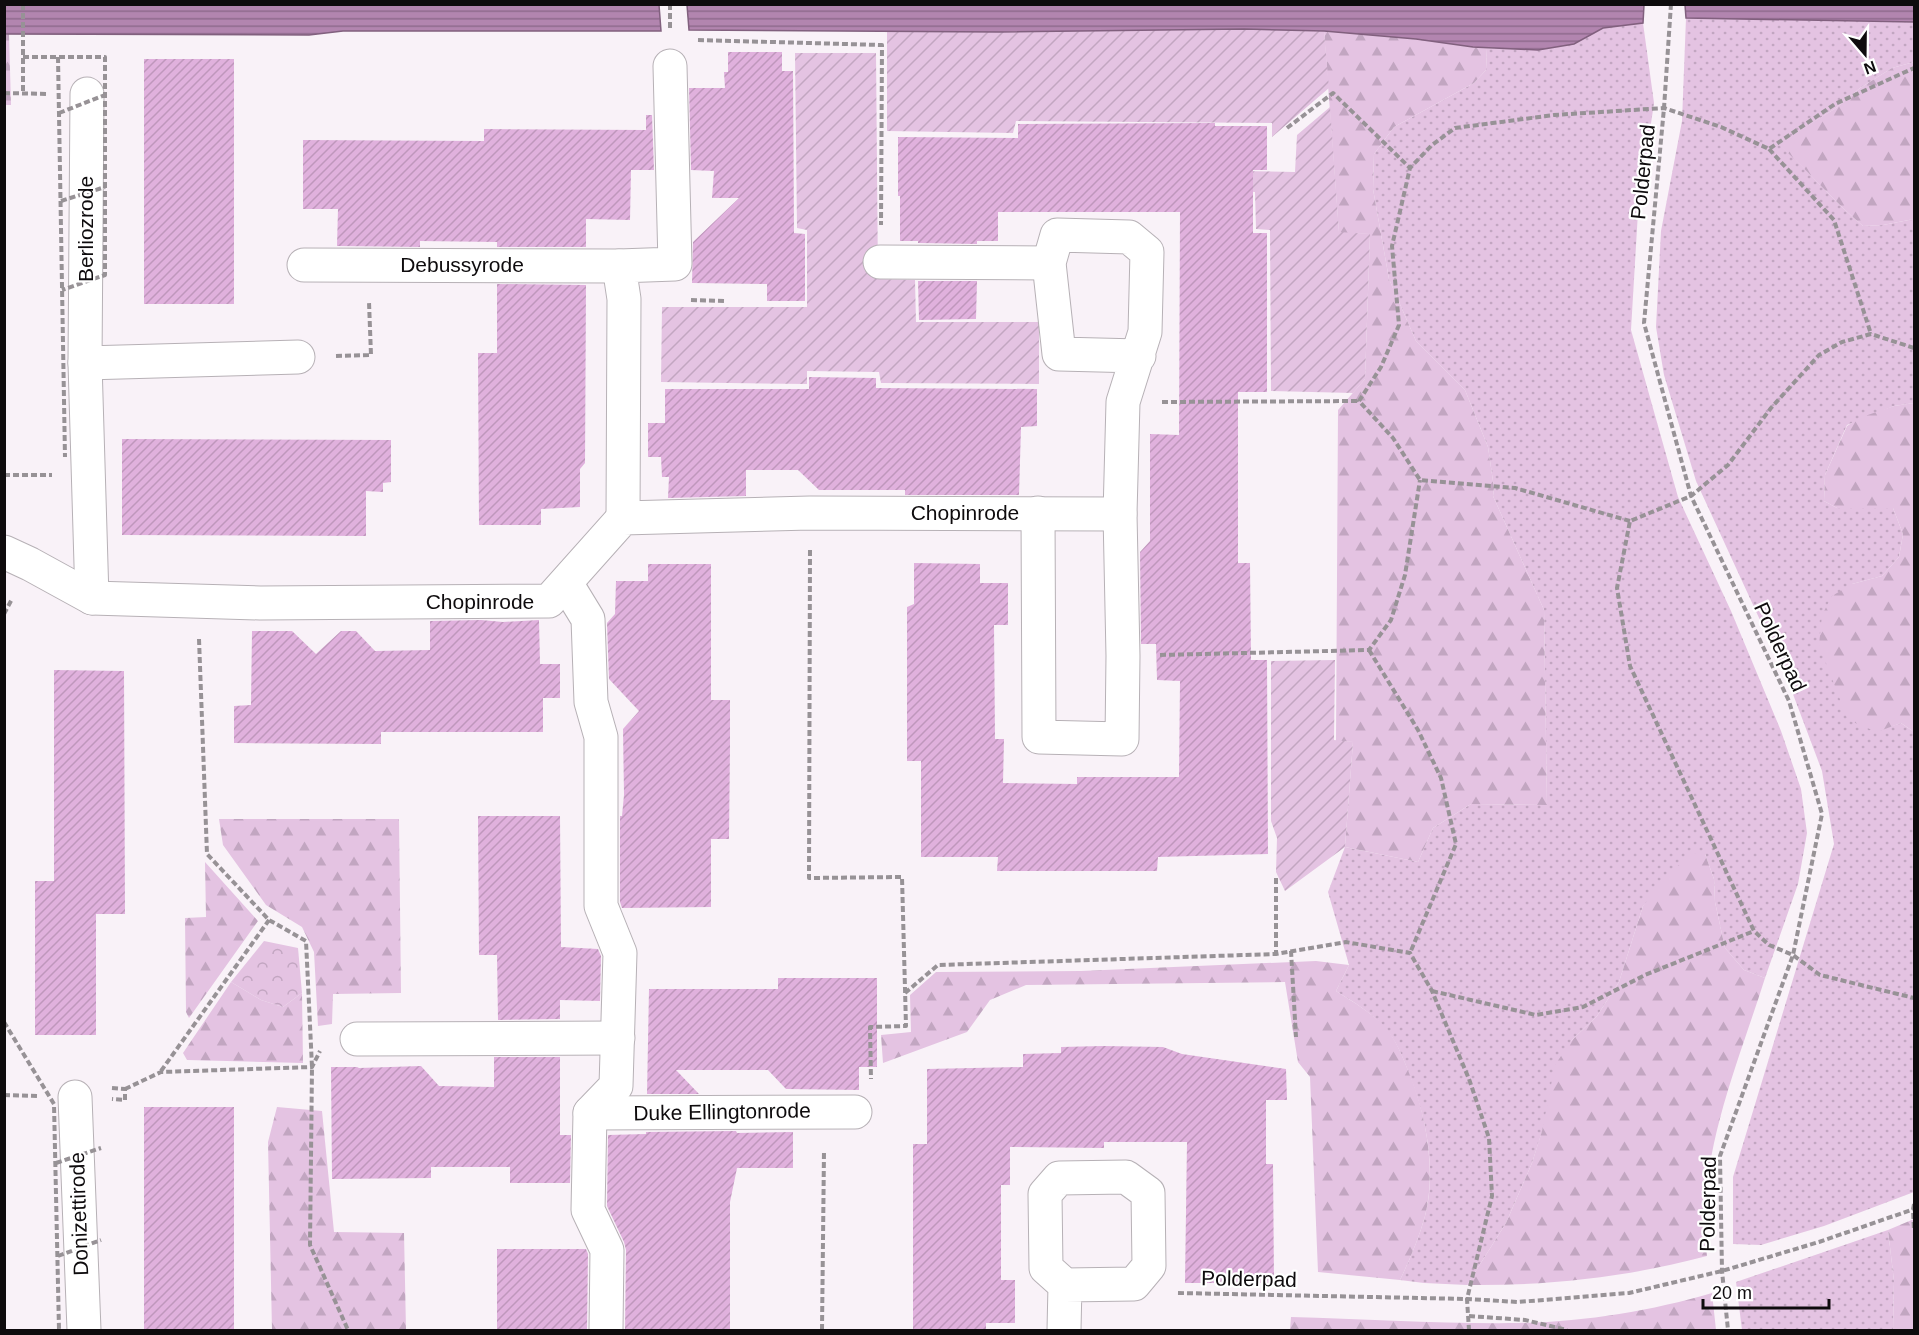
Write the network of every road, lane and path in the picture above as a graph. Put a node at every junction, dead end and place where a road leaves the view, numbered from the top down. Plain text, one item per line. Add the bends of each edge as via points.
1 (23, 4) edge
2 (1671, 4) edge
3 (703, 40) dead end
4 (23, 57) junction
5 (58, 57) junction
6 (670, 66) dead end
7 (1914, 68) edge
8 (23, 94) dead end
9 (96, 94) junction
10 (1665, 108) junction
11 (59, 113) junction
12 (1287, 128) dead end
13 (1769, 149) junction
14 (1410, 168) junction
15 (105, 187) junction
16 (61, 201) junction
17 (880, 262) joint
18 (1049, 263) junction
19 (304, 265) dead end
20 (369, 265) junction
21 (620, 266) junction
22 (62, 290) junction
23 (1872, 334) junction
24 (1914, 348) edge
25 (1139, 356) junction
26 (298, 357) joint
27 (86, 363) junction
28 (1359, 400) junction
29 (1124, 402) junction
30 (65, 457) dead end
31 (55, 475) dead end
32 (4, 476) edge
33 (1420, 480) junction
34 (1691, 496) junction
35 (810, 513) junction
36 (1038, 513) junction
37 (1120, 513) junction
38 (623, 518) junction
39 (1630, 521) junction
40 (4, 552) edge
41 (566, 583) junction
42 (92, 598) junction
43 (197, 601) junction
44 (1369, 650) junction
45 (1124, 656) junction
46 (1276, 878) dead end
47 (269, 920) junction
48 (1755, 931) junction
49 (1291, 951) junction
50 (1410, 953) junction
51 (1276, 954) junction
52 (1793, 955) junction
53 (1431, 991) junction
54 (905, 993) junction
55 (1914, 998) edge
56 (4, 1022) edge
57 (1296, 1037) dead end
58 (618, 1038) junction
59 (357, 1039) joint
60 (312, 1067) junction
61 (161, 1072) junction
62 (125, 1089) dead end
63 (75, 1097) dead end
64 (839, 1111) junction
65 (590, 1113) junction
66 (101, 1148) dead end
67 (56, 1163) junction
68 (1914, 1204) edge
69 (1914, 1210) edge
70 (1914, 1230) edge
71 (101, 1240) dead end
72 (58, 1256) junction
73 (1722, 1271) junction
74 (1134, 1284) junction
75 (1065, 1285) junction
76 (1467, 1299) junction
77 (1469, 1316) junction
78 (59, 1330) edge
79 (84, 1330) edge
80 (348, 1330) edge
81 (606, 1330) edge
82 (822, 1330) edge
83 (1064, 1330) edge
84 (1470, 1330) edge
85 (1567, 1330) edge
86 (1728, 1330) edge

1 - 4 path
2 - 10 path, Polderpad
3 - 17 path via 882,45
4 - 5 path, bridge
4 - 8 path
5 - 9 path, bridge via 105,57
5 - 11 path, bridge
6 - 21 street, Debussyrode via 675,264
7 - 13 path via 1835,104
9 - 11 path, bridge
9 - 15 path, bridge
9 - 27 street, Berliozrode
10 - 13 path
10 - 14 path via 1455,128
10 - 34 path, Polderpad via 1644,323
11 - 16 path, bridge
12 - 14 path via 1333,93
13 - 23 path via 1834,220
14 - 28 path via 1392,246 1399,325 1381,367
15 - 16 path, bridge
15 - 22 path, bridge via 105,275
16 - 22 path, bridge
17 - 18 street
18 - 25 street, Chopinrode via 1059,354
18 - 25 street, Chopinrode via 1057,235 1129,237 1147,252 1145,332
19 - 20 street, Debussyrode
20 - 21 street, Debussyrode
20 - 26 path via 370,355
21 - 38 street via 624,299
22 - 30 path, bridge
23 - 24 path
23 - 34 path via 1842,342 1819,355 1771,408 1728,465
25 - 29 street, Chopinrode
26 - 27 street
27 - 42 street, Berliozrode
28 - 29 path
28 - 33 path via 1393,438
29 - 37 street, Chopinrode
31 - 32 path
33 - 39 path via 1515,488
33 - 44 path via 1405,575 1391,620
34 - 39 path
34 - 52 path, Polderpad via 1789,701 1822,814
35 - 36 street, Chopinrode
35 - 38 street, Chopinrode
35 - 54 path via 809,878 902,877
36 - 37 street, Chopinrode
36 - 45 street, Chopinrode via 1039,737 1122,738
37 - 45 street, Chopinrode
38 - 41 street, Chopinrode
39 - 48 path via 1617,588 1630,666
40 - 42 street, Chopinrode
41 - 43 street, Chopinrode via 549,601
41 - 58 street, Duke Ellingtonrode via 588,619 591,702 601,736 602,906 620,953
42 - 43 street, Chopinrode
43 - 47 path via 207,854
44 - 45 path
44 - 50 path via 1418,730 1441,778 1456,844
46 - 51 path
47 - 60 path via 306,941
47 - 61 path
48 - 52 path via 1769,945
48 - 53 path via 1645,975 1583,1007 1536,1015
49 - 50 path via 1346,942
49 - 51 path
49 - 57 path
50 - 53 path
51 - 54 path via 938,965
52 - 55 path via 1820,975
52 - 73 path, Polderpad via 1720,1156
53 - 76 path via 1469,1079 1489,1138 1492,1196
54 - 64 path via 906,1026 870,1027 871,1112
56 - 67 path, bridge via 54,1104
58 - 59 street
58 - 65 street, Duke Ellingtonrode via 616,1086
59 - 60 path via 319,1051
60 - 61 path
60 - 80 path via 310,1245
61 - 62 path
63 - 79 street, Donizettirode
64 - 65 street, Duke Ellingtonrode
64 - 82 path
65 - 81 street via 588,1210 607,1250
66 - 67 path, bridge
67 - 72 path, bridge
68 - 69 path
69 - 70 path
69 - 73 path
71 - 72 path, bridge
72 - 78 path, bridge
73 - 76 path, Polderpad via 1629,1293 1518,1302
73 - 86 path, Polderpad
74 - 75 street
74 - 75 street via 1149,1266 1148,1193 1126,1177 1059,1178 1045,1194 1046,1268
74 - 76 path, Polderpad via 1154,1293
75 - 83 street
76 - 77 path
77 - 84 path
77 - 85 path via 1525,1320

